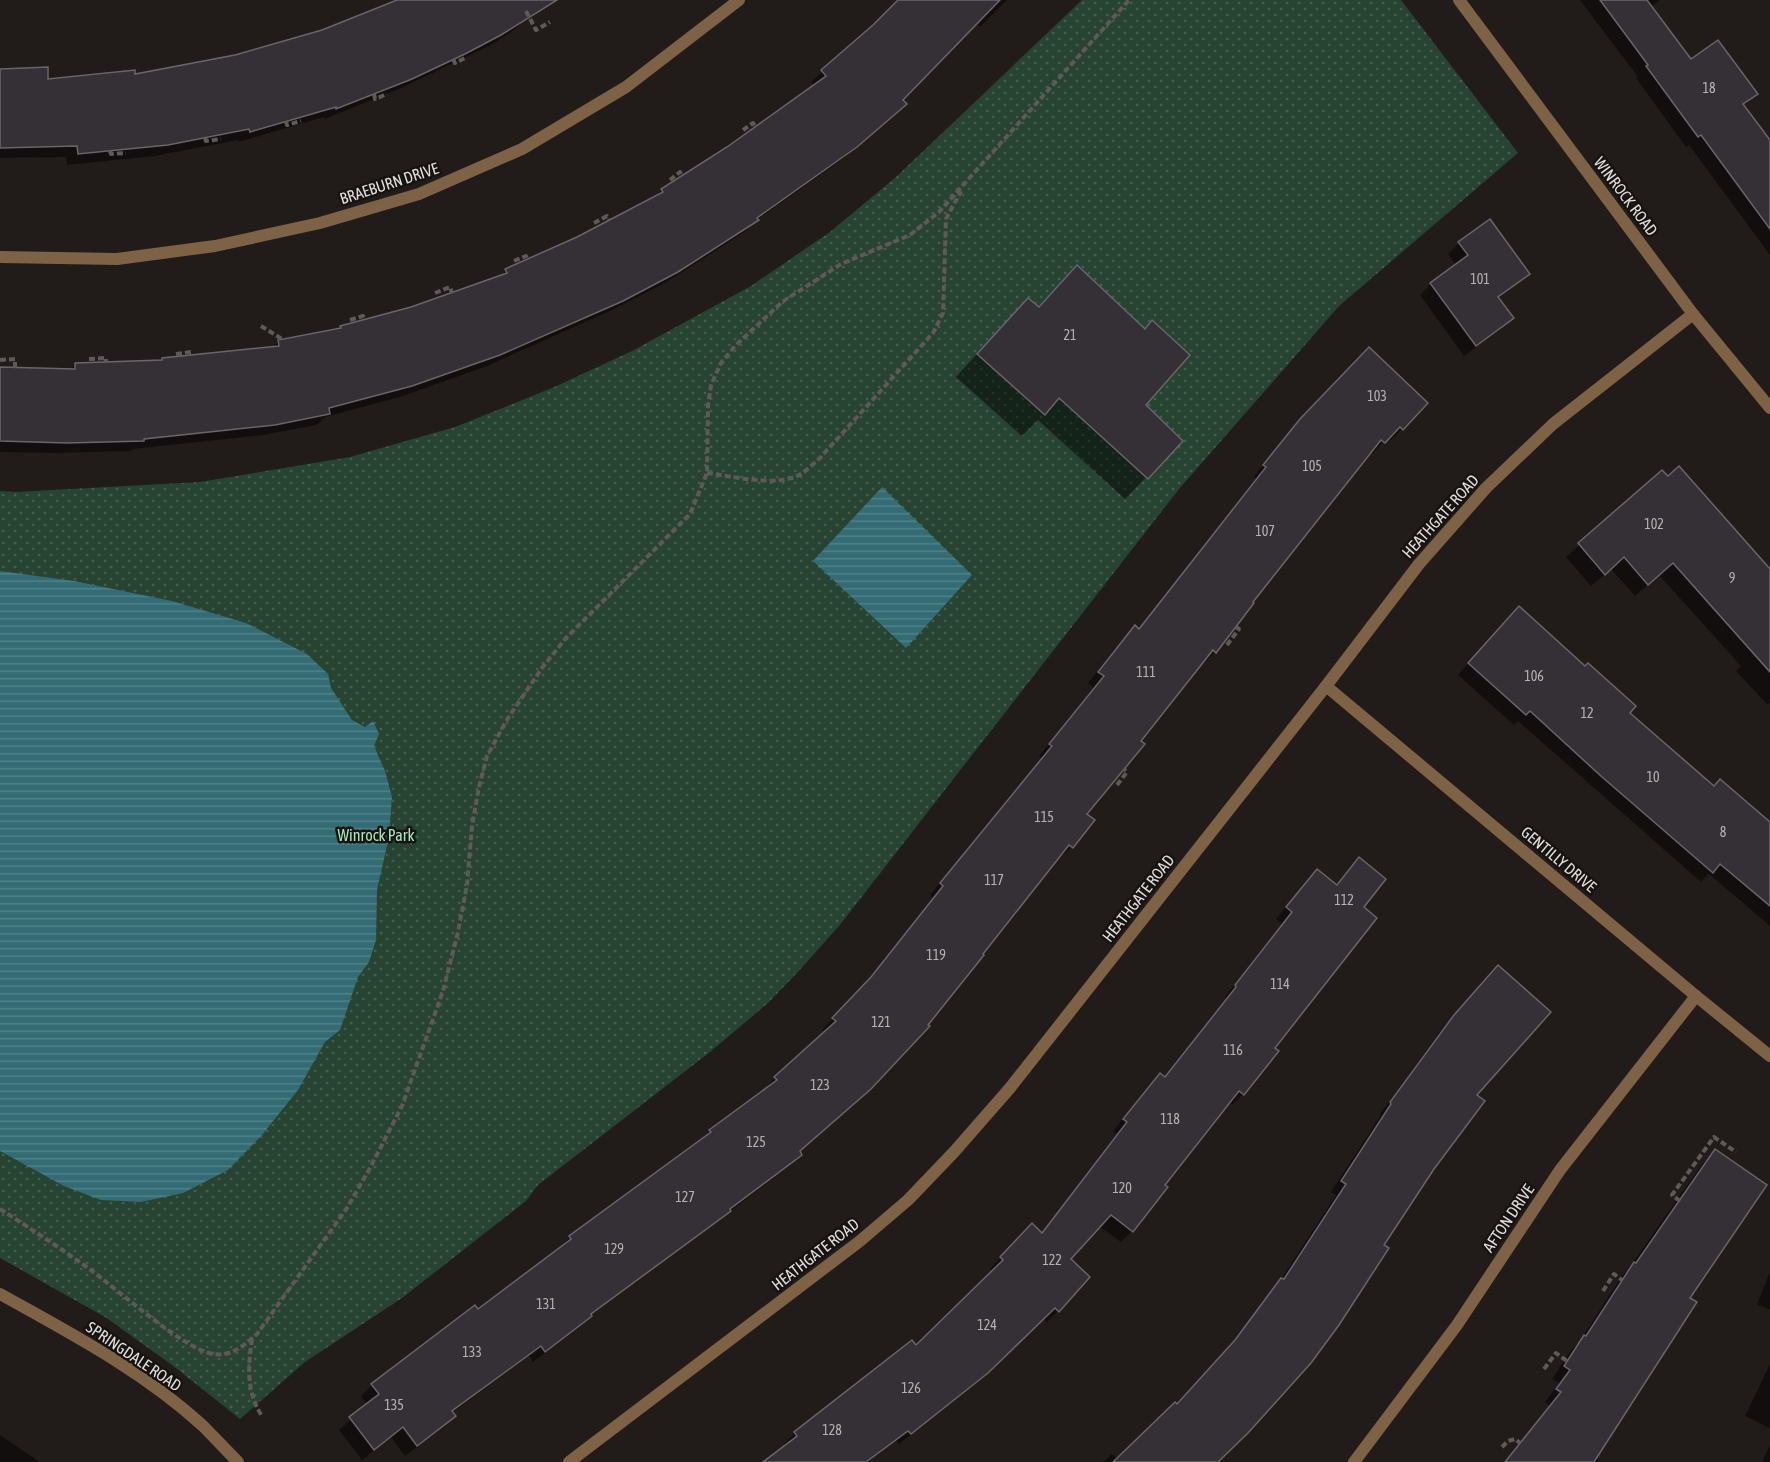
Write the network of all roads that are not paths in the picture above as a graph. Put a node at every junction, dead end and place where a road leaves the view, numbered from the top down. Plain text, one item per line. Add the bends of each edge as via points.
1 (739, 0) edge
2 (1459, 0) edge
3 (0, 257) edge
4 (1693, 314) junction
5 (1770, 408) edge
6 (1326, 686) junction
7 (1696, 996) junction
8 (1770, 1056) edge
9 (0, 1294) edge
10 (238, 1462) edge
11 (568, 1462) edge
12 (1354, 1462) edge

1 - 3 street, BRAEBURN DRIVE via 626,87 522,149 419,194 320,223 215,246 117,259
2 - 4 street, WINROCK ROAD
4 - 5 street, WINROCK ROAD
4 - 6 street, HEATHGATE ROAD via 1553,424 1486,489 1419,564
6 - 7 street, GENTILLY DRIVE
6 - 11 street, HEATHGATE ROAD via 1010,1088 908,1200 851,1248
7 - 8 street, GENTILLY DRIVE
7 - 12 street, AFTON DRIVE via 1560,1170 1456,1324
9 - 10 street, SPRINGDALE ROAD via 93,1346 152,1386 202,1425

